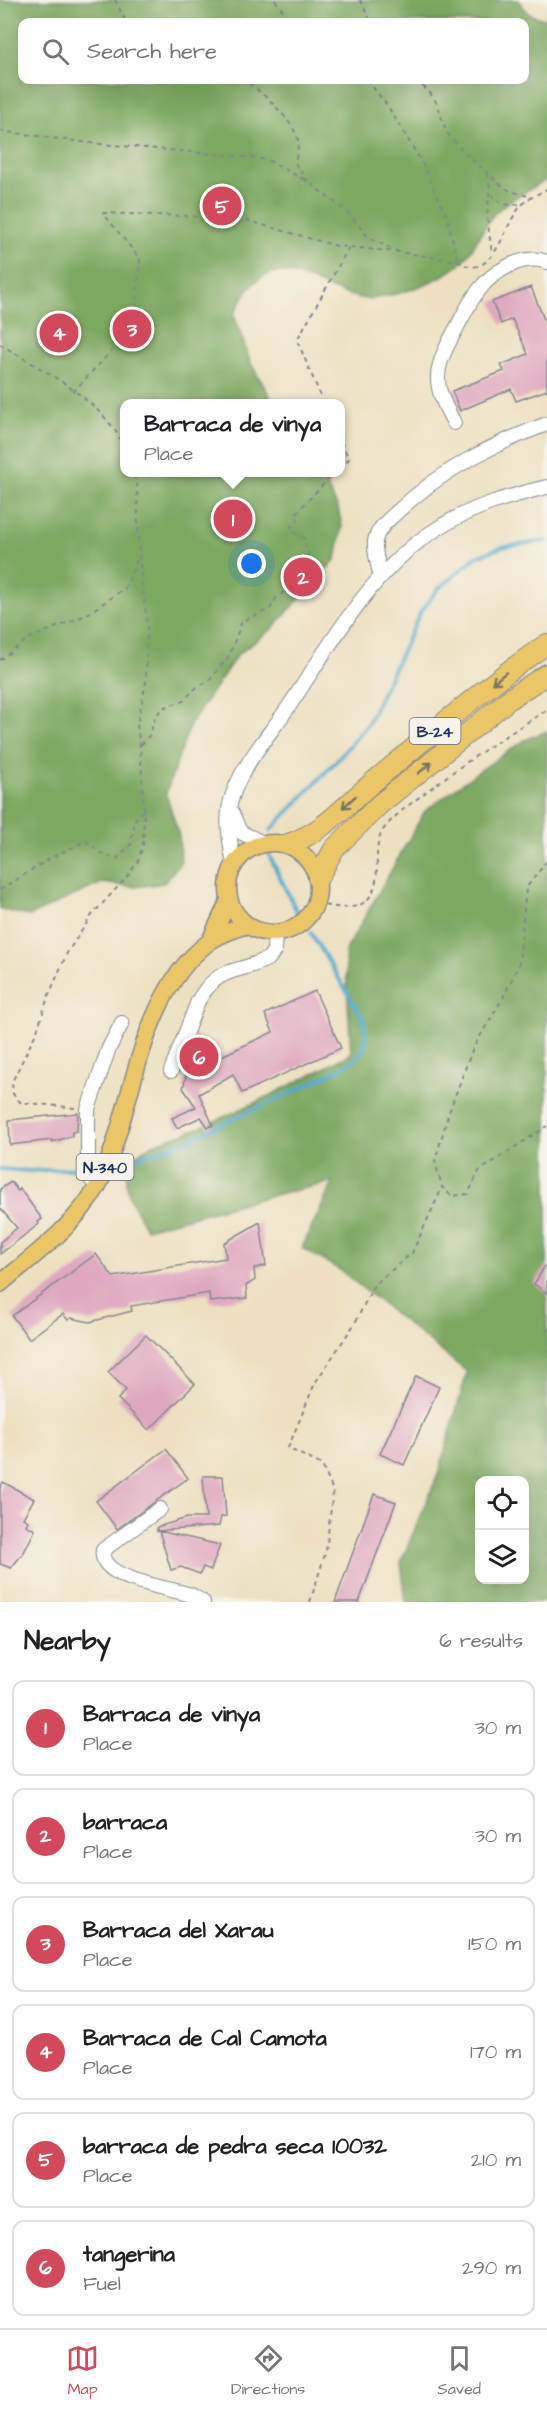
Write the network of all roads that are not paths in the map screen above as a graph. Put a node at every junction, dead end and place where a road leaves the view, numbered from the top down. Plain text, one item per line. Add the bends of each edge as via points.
1 (547, 262) edge
2 (454, 423) dead end
3 (547, 424) edge
4 (547, 488) edge
5 (381, 577) junction
6 (547, 644) edge
7 (547, 674) edge
8 (230, 805) junction
9 (263, 843) junction
10 (288, 844) junction
11 (234, 865) junction
12 (318, 879) junction
13 (229, 900) junction
14 (247, 925) junction
15 (275, 933) junction
16 (210, 941) junction
17 (122, 1023) dead end
18 (171, 1071) dead end
19 (97, 1187) junction
20 (0, 1284) edge
21 (160, 1509) dead end
22 (203, 1602) edge

1 - 2 street via 530,259 516,263 483,284 469,304 441,359 438,377
3 - 5 street via 475,454 417,493 378,534 376,553
4 - 5 street, N-340 via 487,504 449,521 412,547
5 - 8 street, N-340 via 247,767
6 -> 10 highway, B-24 via 509,669 320,829
12 -> 7 highway, B-24 via 334,849 380,804
8 - 9 street via 240,832
8 - 11 street, N-340 via 227,817
9 - 10 main road
9 - 11 main road via 247,851
10 - 12 main road via 308,858
11 - 13 main road, N-340
12 - 15 main road via 316,904 309,916 300,925
13 - 14 main road
13 - 16 main road, N-340
14 - 15 main road via 260,932
14 - 16 main road, N-340
15 - 18 street via 274,951 269,958 219,976 204,991
16 - 19 main road, N-340 via 177,978 155,1016
17 - 19 street via 88,1109 88,1175
19 - 20 main road, N-340 via 69,1224
21 - 22 street via 103,1550 103,1558 130,1579 191,1595

